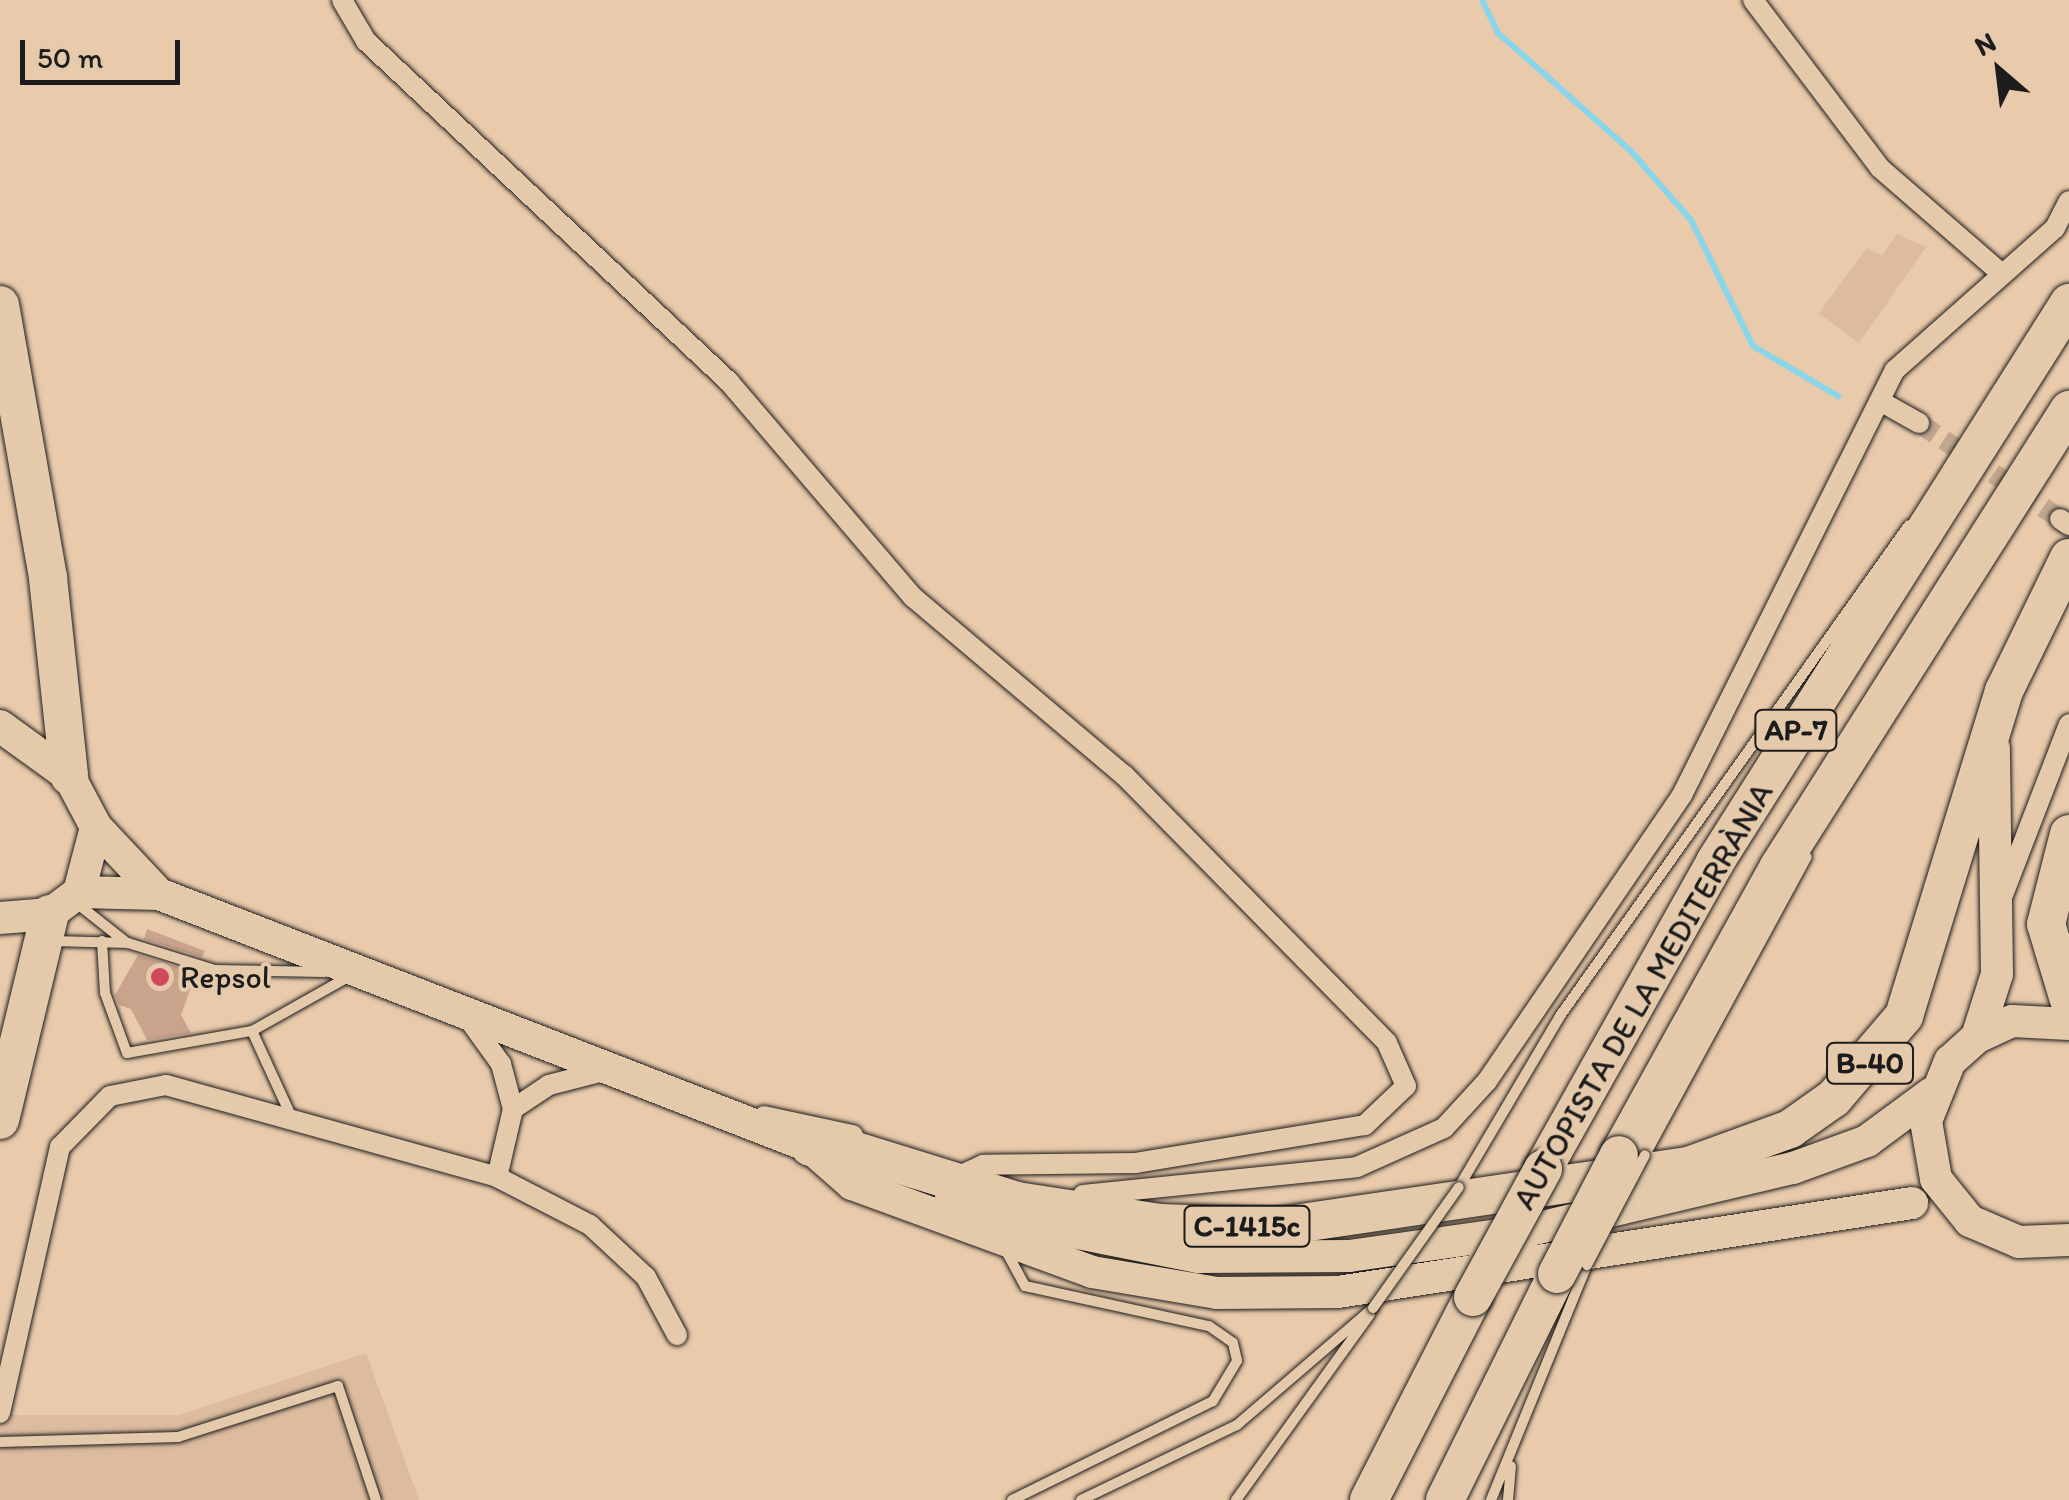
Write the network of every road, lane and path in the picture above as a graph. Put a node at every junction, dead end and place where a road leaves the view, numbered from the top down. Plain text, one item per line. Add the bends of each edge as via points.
1 (342, 0) edge
2 (1753, 0) edge
3 (2069, 200) edge
4 (2001, 273) junction
5 (2069, 303) edge
6 (0, 305) edge
7 (1880, 401) junction
8 (2069, 410) edge
9 (1918, 424) tunnel mouth
10 (1955, 478) junction
11 (2069, 558) edge
12 (1995, 718) junction
13 (2069, 724) edge
14 (0, 726) edge
15 (69, 776) junction
16 (96, 828) junction
17 (2069, 834) edge
18 (159, 894) junction
19 (2000, 900) junction
20 (61, 912) junction
21 (0, 918) edge
22 (102, 942) junction
23 (128, 943) junction
24 (356, 973) junction
25 (2069, 1000) edge
26 (465, 1014) junction
27 (2069, 1024) edge
28 (252, 1032) junction
29 (1977, 1037) junction
30 (608, 1070) junction
31 (1932, 1093) junction
32 (716, 1106) junction
33 (513, 1110) junction
34 (0, 1120) edge
35 (293, 1121) junction
36 (810, 1147) junction
37 (1688, 1166) joint
38 (964, 1174) junction
39 (497, 1177) junction
40 (1912, 1203) junction
41 (1952, 1204) junction
42 (1645, 1207) junction
43 (1002, 1238) junction
44 (2069, 1240) edge
45 (1572, 1270) junction
46 (1373, 1308) junction
47 (677, 1336) dead end
48 (0, 1413) edge
49 (0, 1442) edge
50 (1511, 1459) junction
51 (376, 1500) edge
52 (1012, 1500) edge
53 (1080, 1500) edge
54 (1236, 1500) edge
55 (1369, 1500) edge
56 (1445, 1500) edge
57 (1491, 1500) edge
58 (1508, 1500) edge

1 - 38 street via 391,66 730,384 913,597 1124,776 1387,1043 1406,1086 1365,1126 1136,1163 982,1166
2 - 4 street via 1880,168
3 - 4 street via 2055,228
4 - 7 street via 1925,338
5 - 10 highway, AUTOPISTA DE LA MEDITERRÀNIA / AP-7
6 - 15 highway via 48,578
7 - 9 street
7 - 38 street via 1682,795 1486,1081 1444,1128 1357,1167 1218,1188 1034,1193
8 - 45 highway, AUTOPISTA DE LA MEDITERRÀNIA / AP-7, bridge via 1877,705
10 - 46 lane, bridge via 1883,551 1560,1016 1460,1187
10 - 55 highway, AUTOPISTA DE LA MEDITERRÀNIA / AP-7, bridge via 1716,862 1473,1297
11 - 12 highway
12 - 19 main road
12 - 37 highway, B-40 via 1920,980 1878,1054 1790,1129
13 - 19 street
14 - 15 main road, C-1415c
15 - 16 main road, C-1415c
16 - 18 main road, C-1415c
16 - 20 main road
17 - 25 highway via 2046,924
18 - 20 main road, C-1415c
18 - 24 main road, C-1415c
19 - 29 main road via 1996,974
20 - 21 main road, C-1415c
20 - 22 lane
20 - 23 lane
20 - 34 highway
22 - 23 lane
22 - 28 lane via 106,993 127,1053
23 - 24 lane via 215,970
24 - 26 main road, C-1415c
24 - 28 lane
26 - 30 main road, C-1415c
26 - 33 street via 500,1064
27 - 29 main road via 2012,1021
28 - 35 lane
29 - 31 main road, C-1415c
30 - 32 main road, C-1415c
30 - 33 street via 549,1085
31 - 41 main road via 1927,1151
31 - 42 main road, C-1415c via 1868,1141
32 - 36 main road, C-1415c
32 - 38 street via 847,1133
33 - 39 street
35 - 39 street
35 - 48 street via 166,1085 110,1096 60,1146
36 - 37 highway, C-1415c via 846,1148 1018,1201 1160,1223 1275,1227
36 - 42 main road, C-1415c via 1013,1220 1199,1257 1349,1256
36 - 43 main road, C-1415c via 852,1184
39 - 47 street via 590,1225 646,1277
40 - 41 main road, C-1415c
40 - 42 main road, C-1415c via 1822,1197
40 - 43 main road, C-1415c via 1338,1292 1158,1286
41 - 44 main road via 1993,1235
43 - 52 lane via 1026,1286 1210,1326 1234,1343 1238,1361 1213,1401
45 - 50 lane
45 - 56 highway, AUTOPISTA DE LA MEDITERRÀNIA / AP-7
46 - 53 lane via 1236,1425
46 - 54 lane
49 - 51 lane via 178,1438 338,1386
50 - 57 lane
50 - 58 lane

